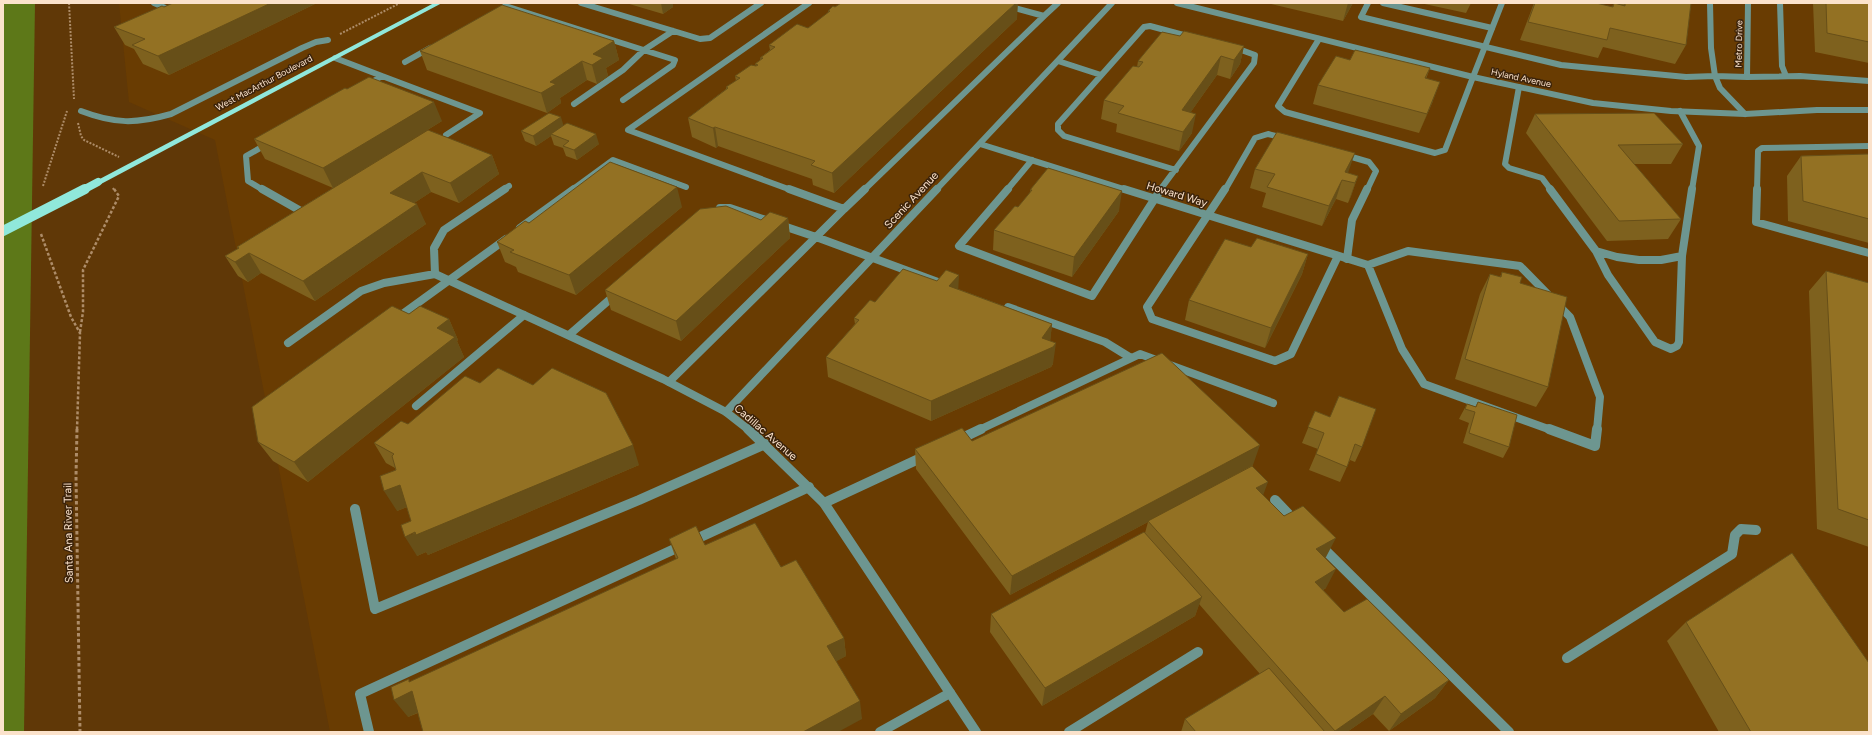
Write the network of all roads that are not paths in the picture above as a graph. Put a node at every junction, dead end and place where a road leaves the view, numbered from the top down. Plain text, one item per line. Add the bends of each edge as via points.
1 (154, 3) edge
2 (439, 3) edge
3 (581, 3) edge
4 (761, 3) edge
5 (809, 3) edge
6 (996, 3) edge
7 (1058, 3) edge
8 (1112, 3) edge
9 (1177, 3) edge
10 (1368, 3) edge
11 (1383, 3) edge
12 (1502, 3) edge
13 (1710, 3) edge
14 (1748, 3) edge
15 (1780, 3) edge
16 (508, 4) edge
17 (180, 9) edge
18 (499, 10) edge
19 (1044, 16) junction
20 (1492, 28) junction
21 (673, 31) junction
22 (1200, 39) edge
23 (1319, 39) junction
24 (328, 40) road end
25 (438, 43) edge
26 (1229, 46) edge
27 (1484, 48) junction
28 (644, 50) junction
29 (335, 58) junction
30 (1058, 61) junction
31 (405, 62) dead end
32 (1102, 75) junction
33 (382, 76) junction
34 (1715, 76) junction
35 (1786, 76) junction
36 (1473, 77) junction
37 (1747, 77) junction
38 (1869, 81) edge
39 (362, 87) edge
40 (1519, 87) junction
41 (623, 100) dead end
42 (574, 104) dead end
43 (1869, 110) edge
44 (81, 111) road end
45 (1680, 111) junction
46 (1745, 114) junction
47 (446, 134) dead end
48 (278, 137) edge
49 (1290, 140) edge
50 (980, 144) junction
51 (1869, 146) edge
52 (1340, 154) edge
53 (1032, 160) junction
54 (1176, 170) junction
55 (509, 186) dead end
56 (686, 187) dead end
57 (1154, 198) junction
58 (844, 209) junction
59 (712, 210) edge
60 (306, 214) edge
61 (1208, 215) junction
62 (3, 231) edge
63 (816, 237) junction
64 (1596, 251) junction
65 (1869, 252) edge
66 (1338, 256) junction
67 (1682, 256) junction
68 (872, 258) junction
69 (1347, 259) junction
70 (1368, 265) junction
71 (435, 274) junction
72 (449, 280) junction
73 (953, 287) edge
74 (622, 289) edge
75 (1003, 306) edge
76 (524, 315) junction
77 (393, 321) edge
78 (569, 335) junction
79 (288, 343) dead end
80 (1131, 358) junction
81 (669, 382) junction
82 (1273, 403) dead end
83 (416, 406) dead end
84 (726, 412) junction
85 (952, 443) edge
86 (765, 444) junction
87 (931, 453) edge
88 (809, 487) junction
89 (1275, 500) dead end
90 (824, 503) junction
91 (355, 509) dead end
92 (1303, 528) edge
93 (1756, 530) dead end
94 (1314, 539) edge
95 (1198, 652) dead end
96 (1567, 658) dead end
97 (950, 693) junction
98 (370, 732) edge
99 (880, 732) edge
100 (976, 732) edge
101 (1069, 732) edge
102 (1509, 732) edge

1 - 17 street via 173,12
2 - 29 main road, West MacArthur Boulevard
3 - 21 street
4 - 21 street via 710,38 700,39
5 - 58 street via 628,130
6 - 19 street
7 - 19 street
8 - 30 street, Scenic Avenue
9 - 23 street, Hyland Avenue
10 - 27 street, Metro Drive via 1361,17
11 - 20 street
12 - 20 street
13 - 34 street via 1711,48
14 - 37 street, Metro Drive
15 - 35 street via 1782,66
16 - 18 street
16 - 28 street
19 - 58 street
20 - 27 street
21 - 28 street
22 - 32 street via 1144,26
23 - 36 street, Hyland Avenue
23 - 36 street via 1278,106 1285,112 1435,153 1446,150
24 - 44 street via 302,48 171,114 151,120 131,124 115,123
25 - 31 street
26 - 54 street via 1250,52 1255,56 1254,63
27 - 34 street, Metro Drive via 1561,65 1686,77
27 - 36 street
28 - 41 street via 675,60 674,64
28 - 42 street via 623,70
29 - 33 street
29 - 62 main road, West MacArthur Boulevard, bridge
30 - 32 street
30 - 50 street, Scenic Avenue
32 - 54 street via 1058,124 1058,130 1064,136
33 - 39 street
33 - 47 street via 480,113
34 - 37 street, Metro Drive
34 - 46 street via 1720,88
35 - 37 street
35 - 38 street
36 - 40 street, Hyland Avenue
40 - 45 street, Hyland Avenue via 1594,103
40 - 64 street via 1505,164 1509,168 1542,178
43 - 46 street, Hyland Avenue
45 - 46 street, Hyland Avenue
45 - 67 street via 1699,146
48 - 60 street via 246,156 248,181
49 - 61 street via 1268,134 1255,138
50 - 53 street, Howard Way
50 - 68 street, Scenic Avenue
51 - 65 street via 1760,150 1756,222
52 - 69 street via 1369,162 1376,171 1352,220
53 - 57 street, Howard Way
53 - 57 street via 959,246 1092,296
54 - 57 street
55 - 71 street via 444,230 434,248
56 - 72 street via 613,160
57 - 61 street, Howard Way
58 - 63 street
59 - 63 street via 730,208
61 - 66 street, Howard Way
61 - 66 street via 1147,307 1152,319 1275,361 1291,354
63 - 68 street
63 - 81 street
64 - 67 street via 1606,256 1644,260 1666,260
64 - 67 street via 1608,276 1655,342 1671,348 1679,342
66 - 69 street, Howard Way
68 - 73 street
68 - 84 street, Scenic Avenue
69 - 70 street, Howard Way
70 - 70 street via 1402,349 1424,384 1595,446 1600,397 1570,317 1520,266 1408,251
71 - 72 street, Cadillac Avenue
71 - 79 street via 384,283 361,291
72 - 76 street, Cadillac Avenue
72 - 77 street
74 - 78 street
75 - 80 street via 1105,342
76 - 78 street, Cadillac Avenue
76 - 83 street
78 - 81 street, Cadillac Avenue
80 - 82 street via 1140,354
80 - 85 street
81 - 84 street, Cadillac Avenue
84 - 86 street, Cadillac Avenue
86 - 88 street, Cadillac Avenue
86 - 91 street via 639,500 375,609
87 - 90 street
88 - 90 street, Cadillac Avenue
88 - 98 street via 360,694
89 - 92 street
90 - 97 street, Cadillac Avenue
93 - 96 street via 1741,529 1735,535 1732,554
94 - 102 street
95 - 101 street
97 - 99 street
97 - 100 street, Cadillac Avenue

